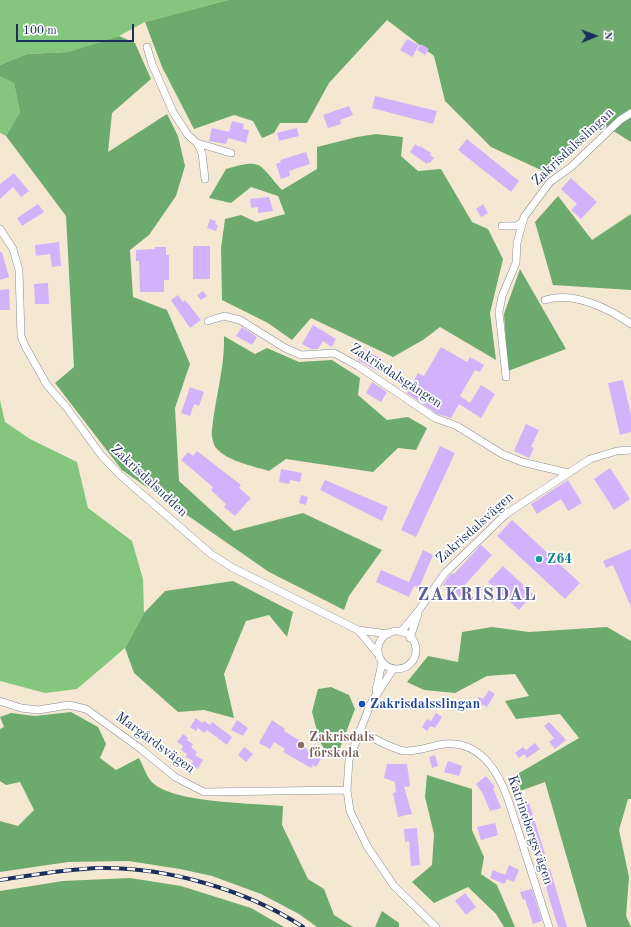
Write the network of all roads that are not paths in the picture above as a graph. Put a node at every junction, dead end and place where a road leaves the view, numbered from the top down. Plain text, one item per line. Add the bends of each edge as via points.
1 (147, 48) dead end
2 (631, 113) edge
3 (198, 143) junction
4 (231, 152) dead end
5 (205, 179) dead end
6 (522, 222) junction
7 (502, 226) dead end
8 (0, 229) edge
9 (545, 300) dead end
10 (208, 321) dead end
11 (631, 324) edge
12 (506, 377) dead end
13 (631, 450) edge
14 (568, 473) junction
15 (419, 610) junction
16 (358, 630) junction
17 (401, 632) junction
18 (388, 634) junction
19 (410, 638) junction
20 (378, 654) junction
21 (382, 663) junction
22 (393, 669) junction
23 (375, 695) junction
24 (0, 701) edge
25 (359, 731) junction
26 (347, 790) junction
27 (436, 927) edge
28 (549, 927) edge

1 - 3 street via 173,112 188,135
2 - 6 street, Zakrisdalsslingan via 620,120 571,167 550,182
3 - 4 street
3 - 5 street via 202,152
6 - 7 street via 516,226
6 - 12 street, Zakrisdalsslingan via 516,263 502,296 499,312
8 - 16 street, Zakrisdalsudden via 13,249 19,270 21,336 25,346 47,385 101,455 131,485 212,554 233,568
9 - 11 street via 564,297 590,304 607,310
10 - 14 street, Zakrisdalsgången via 224,316 240,320 301,355 334,353 358,366 435,418 457,426 502,454 529,464
13 - 14 street, Zakrisdalsvägen via 617,451 590,459
14 - 15 street, Zakrisdalsvägen via 506,514 445,573
15 - 17 street, Zakrisdalsvägen
15 - 19 street
16 - 18 street, Zakrisdalsudden
16 - 20 street, Zakrisdalsudden
17 - 18 street
17 - 19 street
18 - 20 street via 380,642
19 - 22 street via 415,647 414,658 403,668
20 - 21 street
21 - 22 street
21 - 23 street
22 - 23 street
23 - 25 street
24 - 26 street, Margårdsvägen via 38,710 69,705 86,709 175,777 204,792
25 - 26 street via 349,760
25 - 28 street, Katrinebergsvägen via 404,751 458,743 477,753 491,766 502,781
26 - 27 street via 350,811 356,827 378,865 394,886

